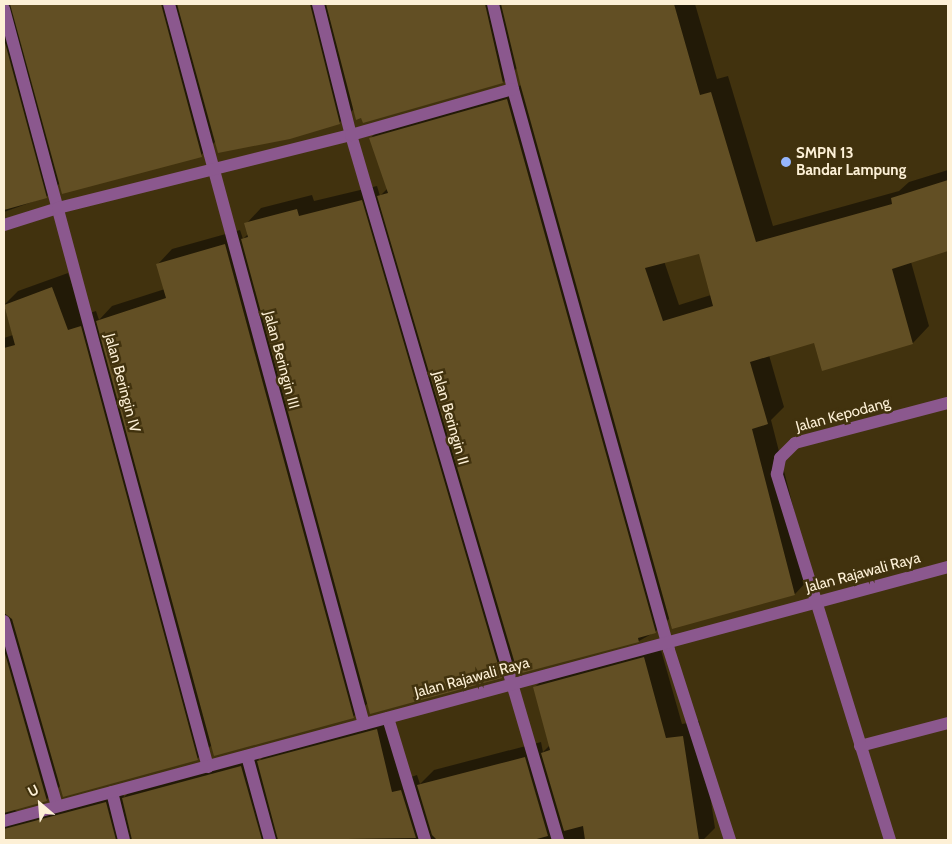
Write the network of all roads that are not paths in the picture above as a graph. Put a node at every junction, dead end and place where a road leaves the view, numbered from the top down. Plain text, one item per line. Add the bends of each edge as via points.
1 (169, 4) edge
2 (318, 4) edge
3 (493, 4) edge
4 (4, 9) edge
5 (513, 89) junction
6 (351, 135) junction
7 (212, 167) junction
8 (58, 208) junction
9 (4, 226) edge
10 (948, 403) edge
11 (948, 567) edge
12 (815, 603) junction
13 (4, 621) edge
14 (667, 643) junction
15 (510, 685) junction
16 (388, 718) junction
17 (948, 723) edge
18 (364, 724) junction
19 (860, 746) junction
20 (247, 756) junction
21 (208, 766) junction
22 (112, 792) junction
23 (57, 806) junction
24 (4, 821) edge
25 (124, 840) edge
26 (270, 840) edge
27 (425, 840) edge
28 (558, 840) edge
29 (730, 840) edge
30 (890, 840) edge

1 - 7 street, Jalan Beringin III
2 - 6 street, Jalan Beringin II
3 - 5 street
4 - 8 street, Jalan Beringin IV
5 - 6 street
5 - 14 street
6 - 7 street
6 - 15 street, Jalan Beringin II
7 - 8 street
7 - 18 street, Jalan Beringin III
8 - 9 street
8 - 21 street, Jalan Beringin IV
10 - 12 street, Jalan Kepodang via 795,443 780,458 777,474
11 - 12 street, Jalan Rajawali Raya
12 - 14 street, Jalan Rajawali Raya
12 - 19 street, Jalan Kepodang
13 - 23 street
14 - 15 street, Jalan Rajawali Raya
14 - 29 street
15 - 16 street, Jalan Rajawali Raya
15 - 28 street, Jalan Beringin II
16 - 18 street, Jalan Rajawali Raya
16 - 27 street
17 - 19 street
18 - 20 street, Jalan Rajawali Raya
19 - 30 street, Jalan Kepodang
20 - 21 street, Jalan Rajawali Raya
20 - 26 street
21 - 22 street, Jalan Rajawali Raya
22 - 23 street, Jalan Rajawali Raya
22 - 25 street
23 - 24 street, Jalan Rajawali Raya

